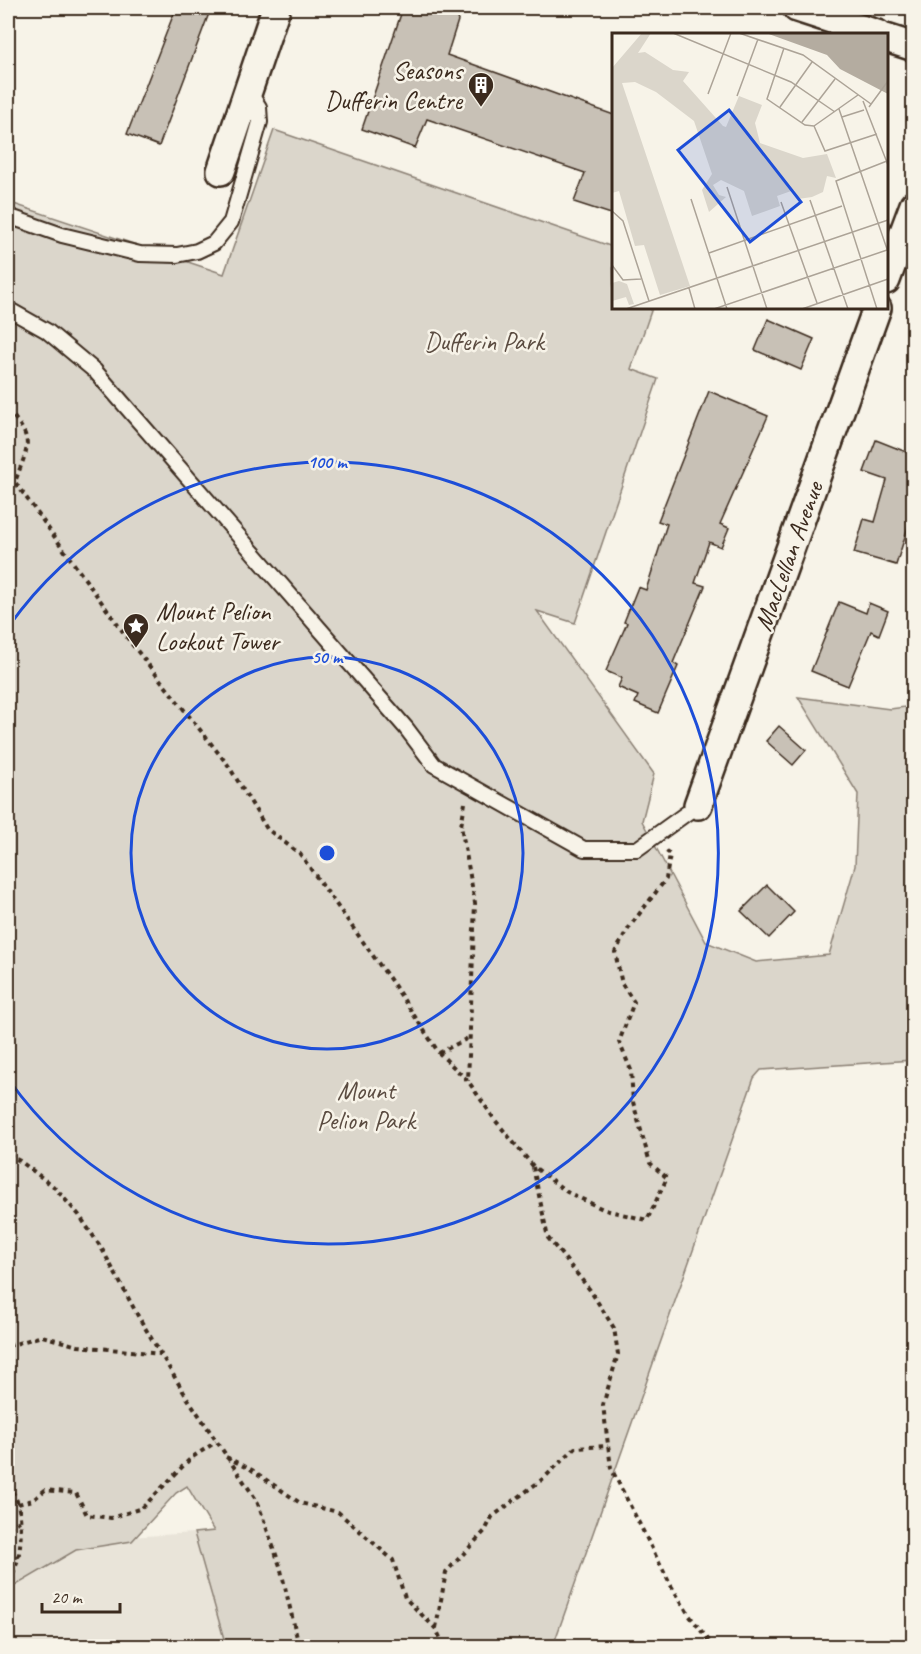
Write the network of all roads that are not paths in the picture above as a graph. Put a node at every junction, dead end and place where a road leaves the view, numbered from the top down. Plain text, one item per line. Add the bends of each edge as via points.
1 (276, 8) edge
2 (797, 8) edge
3 (874, 33) edge
4 (888, 39) edge
5 (914, 47) edge
6 (249, 90) junction
7 (221, 171) dead end
8 (914, 205) edge
9 (8, 216) edge
10 (888, 275) edge
11 (8, 309) edge
12 (877, 309) edge
13 (698, 805) joint

1 - 6 street
2 - 3 street
4 - 5 street
6 - 7 street
6 - 9 lane via 259,106 261,122 231,222 214,243 177,255 140,254 62,235
8 - 10 street
11 - 13 lane via 47,331 96,371 434,765 584,849 637,849
12 - 13 street, MacLellan Avenue

